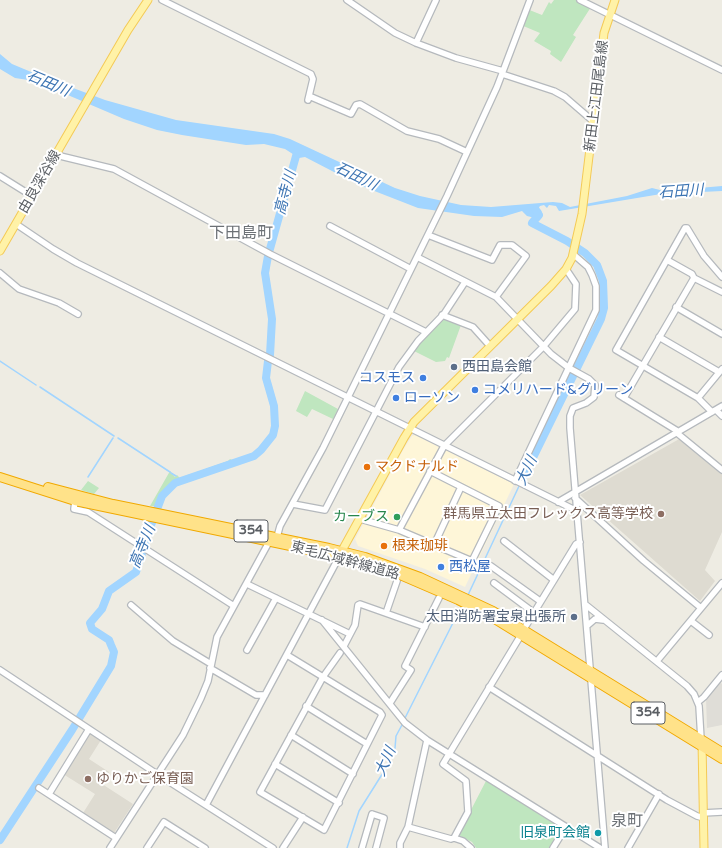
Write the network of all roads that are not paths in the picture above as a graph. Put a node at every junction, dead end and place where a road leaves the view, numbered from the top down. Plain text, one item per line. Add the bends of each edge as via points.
1 (148, 0) edge
2 (162, 0) edge
3 (347, 0) edge
4 (436, 0) edge
5 (530, 0) edge
6 (580, 0) edge
7 (614, 0) edge
8 (609, 15) junction
9 (416, 43) junction
10 (722, 70) edge
11 (503, 72) junction
12 (594, 122) junction
13 (467, 152) junction
14 (56, 155) junction
15 (0, 176) edge
16 (32, 196) junction
17 (16, 224) junction
18 (330, 226) dead end
19 (428, 235) junction
20 (1, 247) edge
21 (573, 254) junction
22 (417, 257) junction
23 (667, 260) junction
24 (411, 269) junction
25 (566, 269) junction
26 (0, 273) edge
27 (722, 277) edge
28 (694, 278) junction
29 (466, 282) junction
30 (722, 292) edge
31 (496, 297) junction
32 (676, 307) junction
33 (78, 314) dead end
34 (388, 314) junction
35 (442, 316) junction
36 (517, 318) junction
37 (426, 332) junction
38 (722, 334) edge
39 (659, 337) junction
40 (490, 346) junction
41 (543, 347) junction
42 (642, 366) junction
43 (569, 368) junction
44 (721, 370) edge
45 (347, 397) junction
46 (698, 398) junction
47 (722, 406) edge
48 (376, 411) junction
49 (714, 411) junction
50 (722, 416) edge
51 (410, 428) junction
52 (678, 433) junction
53 (444, 446) junction
54 (722, 470) edge
55 (0, 471) edge
56 (430, 471) junction
57 (0, 477) edge
58 (515, 481) junction
59 (461, 487) junction
60 (575, 495) junction
61 (74, 501) junction
62 (558, 502) junction
63 (293, 504) junction
64 (577, 511) junction
65 (154, 515) junction
66 (360, 519) junction
67 (399, 530) junction
68 (277, 537) junction
69 (504, 541) dead end
70 (269, 542) junction
71 (580, 542) junction
72 (434, 545) junction
73 (340, 554) junction
74 (491, 566) dead end
75 (554, 580) junction
76 (398, 581) dead end
77 (494, 583) dead end
78 (722, 583) edge
79 (247, 584) junction
80 (276, 598) junction
81 (439, 598) dead end
82 (540, 601) junction
83 (131, 605) dead end
84 (586, 605) junction
85 (234, 606) junction
86 (701, 608) junction
87 (534, 612) junction
88 (386, 613) junction
89 (308, 614) junction
90 (322, 620) junction
91 (691, 621) junction
92 (609, 623) junction
93 (588, 624) junction
94 (425, 627) junction
95 (522, 632) junction
96 (350, 634) junction
97 (709, 635) dead end
98 (344, 646) junction
99 (247, 650) dead end
100 (340, 653) dead end
101 (287, 655) junction
102 (657, 661) junction
103 (211, 666) junction
104 (0, 670) edge
105 (592, 675) junction
106 (722, 675) edge
107 (323, 677) junction
108 (489, 687) junction
109 (265, 695) junction
110 (698, 702) junction
111 (390, 703) junction
112 (306, 706) junction
113 (89, 730) junction
114 (291, 735) junction
115 (701, 739) junction
116 (427, 740) junction
117 (368, 744) junction
118 (702, 748) junction
119 (722, 752) edge
120 (449, 753) junction
121 (598, 756) junction
122 (722, 759) edge
123 (275, 764) junction
124 (157, 774) junction
125 (353, 774) junction
126 (39, 788) dead end
127 (49, 794) junction
128 (659, 794) junction
129 (339, 803) junction
130 (206, 805) junction
131 (722, 812) edge
132 (703, 815) junction
133 (303, 817) junction
134 (408, 827) junction
135 (566, 827) junction
136 (116, 838) junction
137 (454, 838) junction
138 (110, 848) edge
139 (147, 848) edge
140 (205, 848) edge
141 (273, 848) edge
142 (283, 848) edge
143 (362, 848) edge
144 (376, 848) edge
145 (400, 848) edge
146 (471, 848) edge
147 (553, 848) edge
148 (600, 848) edge
149 (605, 848) edge
150 (628, 848) edge
151 (704, 848) edge

1 - 14 main road, 由良深谷線
2 - 13 street via 311,74 313,79 308,98 351,114 356,105 360,104 407,131 439,139
3 - 9 street via 395,33
4 - 9 street
5 - 11 street
6 - 8 street
7 - 8 main road, 新田上江田尾島線
8 - 10 street
8 - 12 main road, 新田上江田尾島線 via 604,33
9 - 11 street
11 - 12 street via 565,97
11 - 13 street
12 - 21 main road, 新田上江田尾島線 via 582,214
13 - 19 street
14 - 16 main road, 由良深谷線
14 - 34 street via 111,167 268,253
15 - 16 street
16 - 17 main road, 由良深谷線
17 - 20 main road, 由良深谷線
17 - 45 street via 77,263
18 - 24 street
19 - 22 street
19 - 31 street via 492,260 500,245 512,246 526,256
21 - 25 main road
21 - 43 street via 588,267 597,295 596,310
22 - 24 street
22 - 29 street
23 - 27 street via 687,228 704,256
23 - 28 street via 692,274
23 - 42 street via 616,350
24 - 34 street
25 - 36 main road
25 - 41 street via 576,284 575,309
26 - 33 street via 19,289 59,303
28 - 30 street
28 - 32 street
29 - 31 street
29 - 35 street
31 - 36 street
32 - 38 street
32 - 39 street
34 - 37 street
34 - 45 street
35 - 37 street
35 - 40 street via 473,327
36 - 40 main road
36 - 41 street
37 - 48 street via 399,367
39 - 42 street
39 - 44 street
40 - 51 main road
41 - 43 street
41 - 53 street
42 - 46 street
42 - 52 street via 622,396
43 - 58 street
43 - 60 street via 593,383 596,392 591,400 573,408 570,416
44 - 46 street
45 - 48 street
45 - 63 street
46 - 49 street
47 - 49 street
48 - 51 street
48 - 63 street via 325,510
49 - 50 street
49 - 52 street
51 - 53 street
51 - 66 main road
52 - 54 street
52 - 60 street
53 - 56 street
53 - 58 street
55 - 65 highway, 東毛広域幹線道路 / 354 via 86,498
56 - 59 street
56 - 67 street
57 - 61 highway, 東毛広域幹線道路 / 354
58 - 62 street
59 - 72 street
59 - 72 street via 499,506 472,561
60 - 62 street
60 - 64 street
60 - 86 street via 644,561
61 - 65 highway, 東毛広域幹線道路 / 354
61 - 85 street via 74,509 88,512
62 - 64 street
63 - 68 street via 280,526
64 - 71 street
65 - 68 highway, 東毛広域幹線道路 / 354
65 - 70 highway, 東毛広域幹線道路 / 354
66 - 67 street
66 - 73 main road
67 - 72 street
68 - 73 highway, 東毛広域幹線道路 / 354
69 - 75 street
70 - 73 highway, 東毛広域幹線道路 / 354
70 - 79 street
71 - 75 street via 576,544
71 - 84 street
73 - 89 street
73 - 95 highway, 東毛広域幹線道路 / 354 via 399,569 472,603
74 - 82 street
75 - 82 street
76 - 88 street
77 - 87 street
78 - 86 street
79 - 80 street
79 - 85 street
80 - 89 street
80 - 99 street
81 - 94 street
82 - 87 street
83 - 103 street via 173,641
84 - 92 street
84 - 93 street
85 - 103 street via 217,637
86 - 91 street
87 - 95 street
88 - 94 street
88 - 96 street via 360,604
89 - 90 street
89 - 101 street
90 - 96 street
90 - 98 street
91 - 97 street
91 - 102 street
92 - 93 street via 597,618
92 - 102 street
93 - 105 street
94 - 111 street via 406,666 411,670
95 - 105 highway, 東毛広域幹線道路 / 354
95 - 108 street
96 - 98 street
98 - 111 street
100 - 107 street
101 - 107 street
101 - 109 street
102 - 110 street via 687,686
103 - 109 street via 256,695
103 - 124 street via 208,681 183,735
104 - 113 street
105 - 115 highway, 東毛広域幹線道路 / 354
105 - 118 highway, 東毛広域幹線道路 / 354
105 - 121 street
106 - 110 street
107 - 112 street
107 - 117 street via 382,715
108 - 120 street
108 - 121 street
109 - 130 street
110 - 115 street
111 - 116 street via 405,723
112 - 114 street
112 - 117 street
113 - 124 street
113 - 127 street
114 - 123 street
114 - 125 street
115 - 118 main road
115 - 119 highway, 東毛広域幹線道路 / 354
116 - 120 street
116 - 134 street
117 - 125 street
118 - 122 highway, 東毛広域幹線道路 / 354
118 - 132 main road
120 - 135 street
120 - 137 street via 444,764 466,781 468,812
121 - 128 street
121 - 149 street
123 - 129 street
123 - 133 street via 260,792
124 - 130 street
124 - 136 street
125 - 129 street
126 - 127 street
127 - 136 street
128 - 132 street via 697,816
128 - 150 street
129 - 133 street via 324,830
130 - 141 street
131 - 132 street
132 - 151 main road
133 - 142 street
134 - 137 street
134 - 145 street
135 - 147 street
135 - 148 street
136 - 138 street
137 - 146 street
139 - 140 street via 164,822
143 - 144 street via 372,814 384,818

